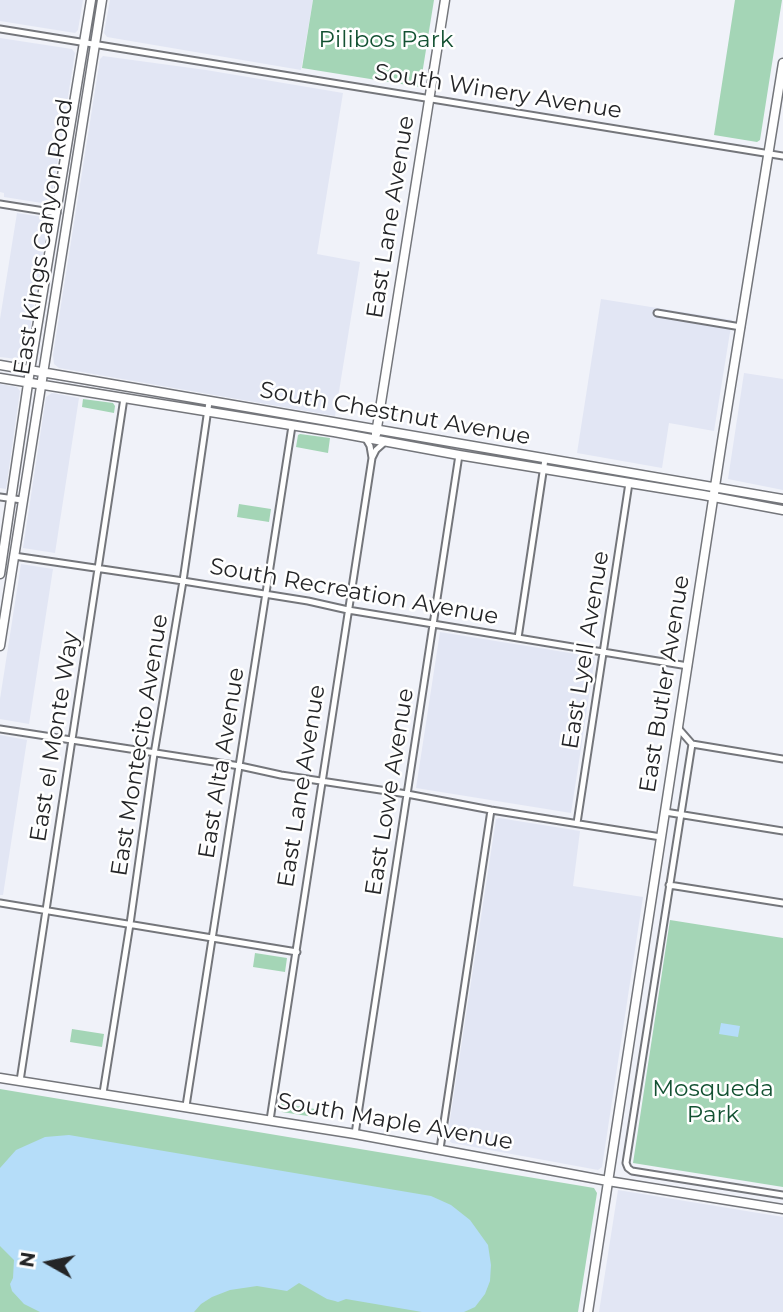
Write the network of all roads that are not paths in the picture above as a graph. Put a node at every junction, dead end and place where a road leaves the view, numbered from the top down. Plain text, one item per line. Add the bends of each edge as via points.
1 (91, 0) edge
2 (102, 0) edge
3 (445, 0) edge
4 (0, 29) edge
5 (84, 42) junction
6 (95, 44) junction
7 (783, 63) edge
8 (429, 99) junction
9 (768, 154) junction
10 (783, 156) edge
11 (0, 204) edge
12 (57, 214) junction
13 (657, 313) dead end
14 (741, 327) junction
15 (0, 365) edge
16 (30, 370) junction
17 (42, 372) junction
18 (0, 378) edge
19 (28, 383) junction
20 (40, 385) junction
21 (171, 395) junction
22 (124, 398) junction
23 (209, 402) junction
24 (208, 412) junction
25 (292, 426) junction
26 (376, 430) junction
27 (370, 440) junction
28 (385, 442) junction
29 (483, 448) junction
30 (435, 451) junction
31 (459, 455) junction
32 (372, 458) junction
33 (545, 459) junction
34 (544, 469) junction
35 (629, 482) junction
36 (715, 486) junction
37 (713, 496) junction
38 (0, 497) edge
39 (10, 499) junction
40 (783, 499) edge
41 (22, 500) junction
42 (783, 510) edge
43 (14, 556) junction
44 (98, 569) junction
45 (0, 574) edge
46 (183, 581) junction
47 (266, 595) junction
48 (3, 598) edge
49 (348, 610) junction
50 (433, 624) junction
51 (519, 638) junction
52 (0, 646) edge
53 (603, 652) junction
54 (688, 666) junction
55 (678, 728) junction
56 (0, 729) edge
57 (71, 741) junction
58 (692, 744) junction
59 (154, 754) junction
60 (783, 759) edge
61 (240, 766) junction
62 (321, 782) junction
63 (407, 794) junction
64 (491, 810) junction
65 (665, 812) junction
66 (679, 815) junction
67 (577, 824) junction
68 (783, 831) edge
69 (661, 837) junction
70 (669, 885) junction
71 (0, 903) edge
72 (783, 903) edge
73 (46, 910) junction
74 (130, 924) junction
75 (212, 938) junction
76 (296, 952) junction
77 (638, 990) junction
78 (652, 992) junction
79 (0, 1078) edge
80 (20, 1081) junction
81 (103, 1093) junction
82 (186, 1107) junction
83 (270, 1120) junction
84 (355, 1134) junction
85 (440, 1149) junction
86 (608, 1181) junction
87 (783, 1195) edge
88 (783, 1209) edge
89 (588, 1312) edge

1 - 5 main road, East Kings Canyon Road
2 - 6 main road, East Kings Canyon Road
3 - 8 main road, East Lane Avenue
4 - 5 street, South Winery Avenue
5 - 6 street, South Winery Avenue
5 - 12 main road, East Kings Canyon Road
6 - 8 street, South Winery Avenue
6 - 17 main road, East Kings Canyon Road
7 - 9 main road, East Butler Avenue
8 - 9 street, South Winery Avenue
8 - 26 main road, East Lane Avenue
9 - 10 street, South Winery Avenue
9 - 14 main road, East Butler Avenue
11 - 12 street
12 - 16 main road, East Kings Canyon Road
13 - 14 street
14 - 36 main road, East Butler Avenue
15 - 16 main road, South Chestnut Avenue
16 - 17 main road, South Chestnut Avenue
16 - 19 main road, East Kings Canyon Road
17 - 20 main road, East Kings Canyon Road
17 - 21 main road, South Chestnut Avenue
18 - 19 main road, South Chestnut Avenue
19 - 20 main road, South Chestnut Avenue
19 - 39 main road, East Kings Canyon Road
20 - 22 main road, South Chestnut Avenue
20 - 41 main road, East Kings Canyon Road
21 - 22 main road
21 - 23 main road, South Chestnut Avenue
22 - 24 main road, South Chestnut Avenue
22 - 44 street, East el Monte Way
23 - 24 street, East Montecito Avenue
23 - 26 main road, South Chestnut Avenue
24 - 25 main road, South Chestnut Avenue
24 - 46 street, East Montecito Avenue
25 - 27 main road, South Chestnut Avenue
25 - 47 street, East Alta Avenue
26 - 27 main road, East Lane Avenue
26 - 29 main road, South Chestnut Avenue
27 - 28 main road, South Chestnut Avenue
27 - 32 street, East Lane Avenue
28 - 30 main road, South Chestnut Avenue
28 - 32 street
29 - 30 main road via 477,453 439,447
29 - 33 main road, South Chestnut Avenue
30 - 31 main road, South Chestnut Avenue
31 - 34 main road, South Chestnut Avenue
31 - 50 street, East Lowe Avenue
32 - 49 street, East Lane Avenue
33 - 34 street
33 - 36 main road, South Chestnut Avenue
34 - 35 main road, South Chestnut Avenue
34 - 51 street
35 - 37 main road, South Chestnut Avenue
35 - 53 street, East Lyell Avenue
36 - 37 main road, East Butler Avenue
36 - 40 main road, South Chestnut Avenue
37 - 42 main road, South Chestnut Avenue
37 - 54 main road, East Butler Avenue
38 - 39 street
39 - 41 street
39 - 45 main road, East Kings Canyon Road
41 - 43 main road, East Kings Canyon Road
43 - 44 street, South Recreation Avenue
43 - 48 main road, East Kings Canyon Road
44 - 46 street, South Recreation Avenue
44 - 57 street, East el Monte Way
46 - 47 street, South Recreation Avenue
46 - 59 street, East Montecito Avenue
47 - 49 street, South Recreation Avenue
47 - 61 street, East Alta Avenue
48 - 52 main road, East Kings Canyon Road
49 - 50 street, South Recreation Avenue
49 - 62 street, East Lane Avenue
50 - 51 street, South Recreation Avenue
50 - 63 street, East Lowe Avenue
51 - 53 street, South Recreation Avenue
53 - 54 street, South Recreation Avenue
53 - 67 street, East Lyell Avenue
54 - 55 main road, East Butler Avenue
55 - 58 street
55 - 65 main road, East Butler Avenue
56 - 57 street
57 - 59 street
57 - 73 street, East el Monte Way
58 - 60 street
58 - 66 street
59 - 61 street
59 - 74 street, East Montecito Avenue
61 - 62 street
61 - 75 street, East Alta Avenue
62 - 63 street
62 - 76 street, East Lane Avenue
63 - 64 street
63 - 84 street, East Lowe Avenue
64 - 67 street
64 - 85 street
65 - 66 street
65 - 69 main road, East Butler Avenue
66 - 68 street
66 - 70 street
67 - 69 street
69 - 77 main road, East Butler Avenue
70 - 72 street
70 - 78 street
71 - 73 street
73 - 74 street
73 - 80 street, East el Monte Way
74 - 75 street
74 - 81 street, East Montecito Avenue
75 - 76 street
75 - 82 street, East Alta Avenue
76 - 83 street, East Lane Avenue
77 - 78 street
77 - 86 main road, East Butler Avenue
78 - 87 street via 628,1168
79 - 80 main road, South Maple Avenue
80 - 81 main road, South Maple Avenue
81 - 82 main road, South Maple Avenue
82 - 83 main road, South Maple Avenue
83 - 84 main road, South Maple Avenue
84 - 85 main road, South Maple Avenue
85 - 86 main road, South Maple Avenue
86 - 88 main road, South Maple Avenue
86 - 89 main road, East Butler Avenue

